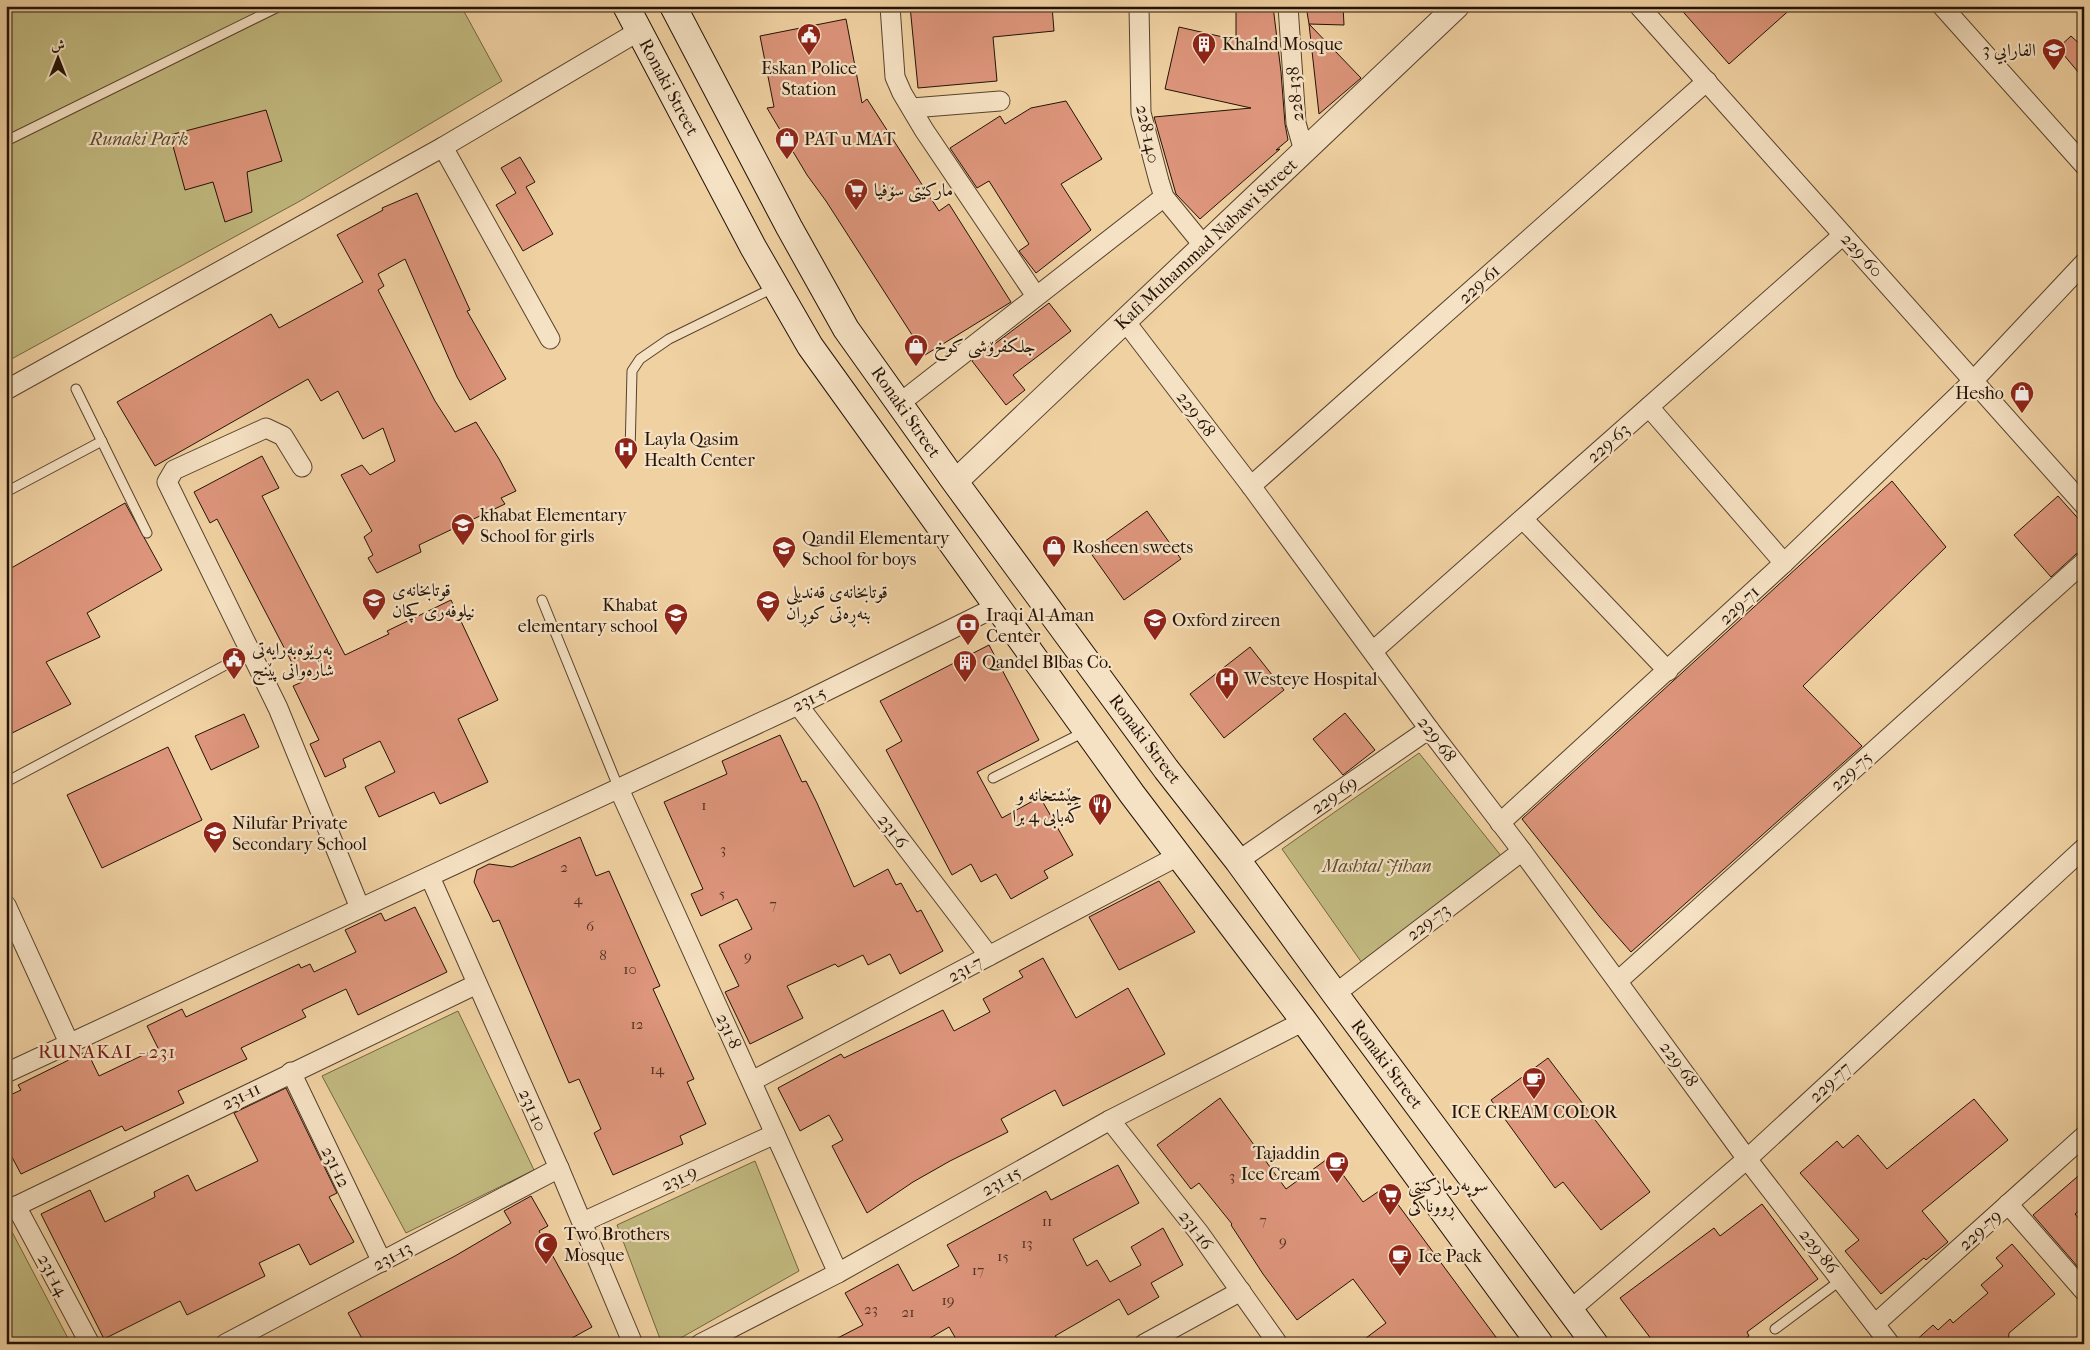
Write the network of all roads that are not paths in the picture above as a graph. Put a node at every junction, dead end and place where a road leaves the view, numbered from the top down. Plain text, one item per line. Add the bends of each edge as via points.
1 (280, 6) edge
2 (626, 6) edge
3 (672, 6) edge
4 (890, 6) edge
5 (1138, 6) edge
6 (1288, 6) edge
7 (1456, 6) edge
8 (1639, 6) edge
9 (1942, 6) edge
10 (639, 32) junction
11 (1707, 81) junction
12 (1000, 101) dead end
13 (912, 108) junction
14 (6, 141) edge
15 (442, 147) junction
16 (1304, 151) junction
17 (2084, 165) edge
18 (1164, 197) junction
19 (789, 227) junction
20 (1844, 235) junction
21 (1204, 246) junction
22 (753, 247) junction
23 (2084, 263) edge
24 (776, 286) junction
25 (1036, 296) junction
26 (1125, 321) junction
27 (550, 339) dead end
28 (1973, 381) junction
29 (6, 390) edge
30 (76, 390) dead end
31 (900, 403) junction
32 (1649, 407) junction
33 (102, 441) junction
34 (630, 454) dead end
35 (302, 467) dead end
36 (955, 482) junction
37 (1251, 486) junction
38 (6, 492) edge
39 (2084, 505) edge
40 (1522, 519) junction
41 (147, 533) dead end
42 (2084, 562) edge
43 (1784, 563) junction
44 (542, 600) dead end
45 (998, 606) junction
46 (1373, 651) junction
47 (250, 652) junction
48 (1668, 671) junction
49 (798, 705) junction
50 (1429, 729) junction
51 (1086, 730) junction
52 (993, 778) dead end
53 (6, 782) edge
54 (619, 789) junction
55 (1500, 823) junction
56 (2084, 848) edge
57 (1522, 851) junction
58 (1178, 856) junction
59 (1238, 861) junction
60 (430, 877) junction
61 (6, 905) edge
62 (360, 908) junction
63 (11, 929) edge
64 (988, 956) junction
65 (1618, 981) junction
66 (477, 984) junction
67 (1334, 994) junction
68 (1304, 1021) junction
69 (70, 1045) junction
70 (291, 1072) junction
71 (6, 1073) edge
72 (752, 1082) junction
73 (1110, 1120) junction
74 (776, 1134) junction
75 (2084, 1136) edge
76 (1747, 1159) junction
77 (559, 1168) junction
78 (2008, 1204) junction
79 (11, 1208) edge
80 (583, 1222) junction
81 (382, 1262) junction
82 (838, 1273) junction
83 (1841, 1280) junction
84 (1241, 1291) junction
85 (2084, 1291) edge
86 (1570, 1310) junction
87 (1875, 1324) junction
88 (1775, 1329) dead end
89 (90, 1344) edge
90 (225, 1344) edge
91 (633, 1344) edge
92 (700, 1344) edge
93 (1144, 1344) edge
94 (1278, 1344) edge
95 (1540, 1344) edge
96 (1595, 1344) edge
97 (1890, 1344) edge

1 - 14 lane
2 - 10 main road, Ronaki Street
3 - 19 main road, Ronaki Street
4 - 13 street via 895,77
5 - 18 street, 228-140 via 1141,113
6 - 16 street, 228-138 via 1296,123
7 - 16 street, Kafi Muhammad Nabawi Street
8 - 11 street, 229-60
9 - 17 street
10 - 15 street
10 - 22 main road, Ronaki Street
11 - 20 street, 229-60
11 - 37 street, 229-61
12 - 13 street
13 - 25 street
15 - 27 street
15 - 29 street
16 - 21 street, Kafi Muhammad Nabawi Street
18 - 21 street, 228-140
18 - 25 street
19 - 22 main road
19 - 31 main road, Ronaki Street via 846,329
20 - 28 street, 229-60
20 - 32 street, 229-63
21 - 26 street, Kafi Muhammad Nabawi Street
22 - 24 main road, Ronaki Street
23 - 28 street, 229-71
24 - 34 lane via 669,339 640,359 632,372
24 - 45 main road, Ronaki Street via 810,346
25 - 31 street
26 - 36 street, Kafi Muhammad Nabawi Street
26 - 37 street, 229-68
28 - 39 street, 229-60
28 - 43 street, 229-71
30 - 33 lane
31 - 36 main road, Ronaki Street
32 - 40 street, 229-63
32 - 43 street
33 - 38 lane
33 - 41 lane
35 - 47 street via 283,436 266,428 174,470 167,482
36 - 59 main road, Ronaki Street via 1166,769
37 - 46 street, 229-68
40 - 46 street, 229-63
40 - 48 street
42 - 65 street, 229-75
43 - 48 street, 229-71
44 - 54 lane
45 - 49 street, 231-5
45 - 51 main road, Ronaki Street
46 - 50 street, 229-68
47 - 53 lane
47 - 62 street via 278,708
48 - 55 street, 229-71
49 - 54 street, 231-5
49 - 64 street, 231-6
50 - 55 street, 229-68
50 - 59 street, 229-69
51 - 52 lane
51 - 58 main road, Ronaki Street
54 - 60 street, 231-5
54 - 72 street, 231-8
55 - 57 street, 229-68
56 - 76 street, 229-77
57 - 65 street, 229-68
57 - 67 street, 229-73
58 - 64 street, 231-7
58 - 68 main road, Ronaki Street
59 - 67 main road, Ronaki Street
60 - 62 street, 231-5
60 - 66 street, 231-10
61 - 63 street
62 - 69 street, 231-5
63 - 69 street
64 - 72 street, 231-7
65 - 76 street, 229-68
66 - 70 street, 231-11
66 - 77 street, 231-10
67 - 86 main road, Ronaki Street
68 - 73 street, 231-15
68 - 95 main road, Ronaki Street
69 - 71 street, 231-5
70 - 79 street, 231-11
70 - 81 street, 231-12
72 - 74 street, 231-8
73 - 82 street, 231-15
73 - 84 street, 231-16
74 - 80 street, 231-9
74 - 82 street, 231-8
75 - 78 street, 229-79
76 - 83 street, 229-86
76 - 86 street, 229-77
77 - 80 street, 231-10
77 - 81 street, 231-13
78 - 85 street
78 - 87 street, 229-79
79 - 89 street, 231-14
80 - 91 street, 231-10
81 - 90 street, 231-13
82 - 92 street, 231-15
83 - 87 street, 229-86
83 - 88 lane
84 - 93 street
84 - 94 street, 231-16
86 - 96 main road, Ronaki Street
87 - 97 street, 229-86

